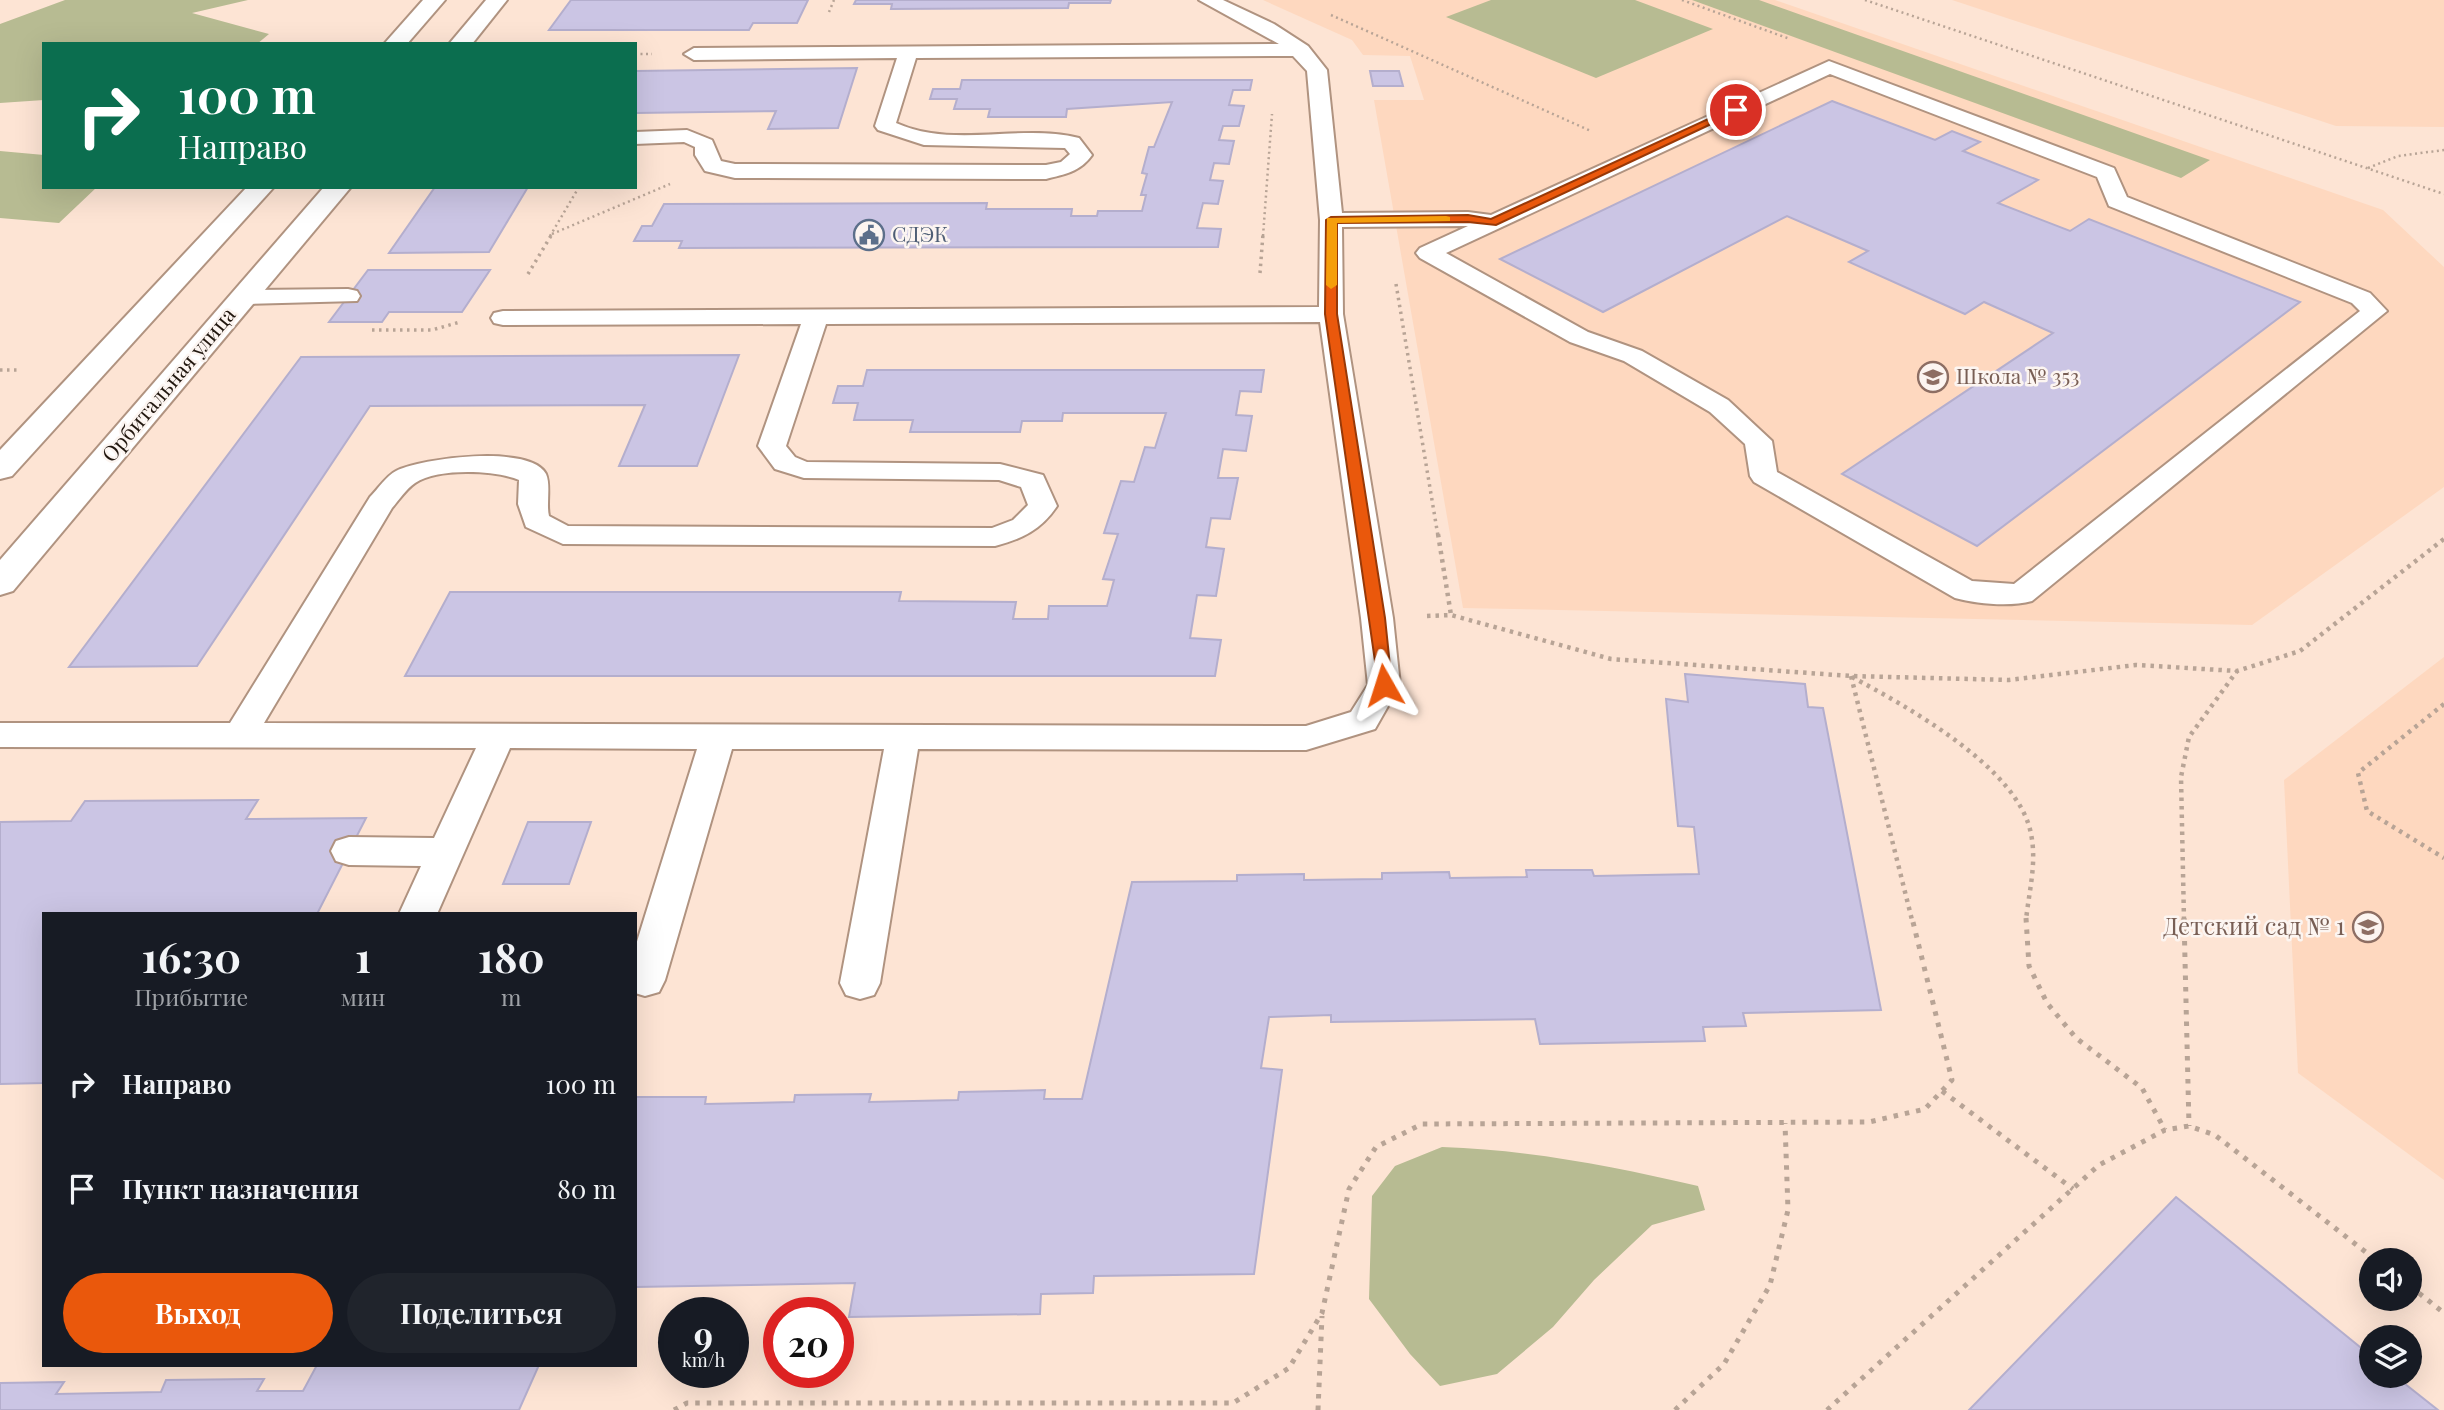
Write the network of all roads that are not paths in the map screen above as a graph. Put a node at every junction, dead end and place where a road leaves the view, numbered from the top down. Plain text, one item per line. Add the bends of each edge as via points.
1 (435, 0) edge
2 (497, 0) edge
3 (1208, 0) edge
4 (396, 42) edge
5 (462, 42) edge
6 (1289, 50) junction
7 (909, 51) junction
8 (694, 54) dead end
9 (637, 138) edge
10 (259, 189) edge
11 (336, 189) edge
12 (1331, 220) junction
13 (1492, 223) junction
14 (348, 296) dead end
15 (244, 297) junction
16 (1331, 314) junction
17 (816, 317) junction
18 (503, 318) dead end
19 (0, 469) edge
20 (0, 583) edge
21 (0, 735) edge
22 (239, 736) junction
23 (498, 737) junction
24 (718, 737) junction
25 (903, 737) junction
26 (349, 851) dead end
27 (446, 852) junction
28 (419, 912) edge
29 (645, 980) dead end
30 (860, 983) dead end

1 - 4 street
2 - 5 street
3 - 6 lane via 1268,29
6 - 7 lane
6 - 12 lane via 1317,70
7 - 8 lane
7 - 9 lane via 886,126 900,135 924,139 1046,138 1072,142 1082,155 1068,167 1046,172 735,171 713,166 705,144 687,136
10 - 19 street
11 - 15 street, Орбитальная улица
12 - 13 lane via 1468,219
12 - 16 lane
13 - 13 lane via 1829,67 2106,173 2116,201 2361,298 2375,311 2021,594 1966,591 1764,476 1758,441 1718,406 1633,356 1579,337 1427,253
14 - 15 lane
15 - 20 street, Орбитальная улица
16 - 17 lane
16 - 25 lane via 1384,685 1363,721 1306,738
17 - 18 lane
17 - 22 lane via 772,446 785,463 804,470 1000,472 1033,481 1043,506 1023,527 995,537 563,535 536,521 533,476 506,465 445,465 405,477 380,503
21 - 22 lane
22 - 23 lane
23 - 24 lane
23 - 27 lane
24 - 25 lane
24 - 29 lane
25 - 30 lane
26 - 27 lane
27 - 28 lane

